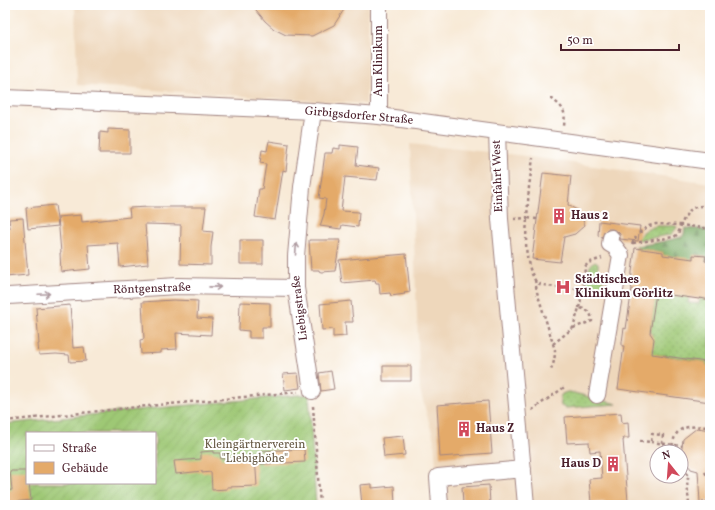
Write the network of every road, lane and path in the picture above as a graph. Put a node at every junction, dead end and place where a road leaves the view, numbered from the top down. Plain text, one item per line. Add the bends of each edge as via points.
1 (378, 5) edge
2 (5, 98) edge
3 (550, 98) dead end
4 (313, 111) junction
5 (379, 116) junction
6 (497, 132) junction
7 (562, 141) junction
8 (533, 158) dead end
9 (710, 161) edge
10 (710, 206) edge
11 (521, 218) dead end
12 (527, 218) junction
13 (537, 219) dead end
14 (681, 225) junction
15 (710, 228) edge
16 (639, 233) dead end
17 (636, 237) dead end
18 (611, 238) dead end
19 (599, 259) dead end
20 (535, 280) junction
21 (296, 288) junction
22 (583, 290) junction
23 (6, 296) edge
24 (612, 307) junction
25 (579, 308) junction
26 (573, 328) junction
27 (553, 344) junction
28 (551, 370) dead end
29 (566, 386) dead end
30 (312, 391) junction
31 (597, 395) dead end
32 (534, 409) dead end
33 (5, 421) edge
34 (710, 427) edge
35 (640, 441) dead end
36 (651, 442) junction
37 (662, 443) junction
38 (673, 444) joint
39 (523, 469) junction
40 (705, 472) dead end
41 (710, 481) edge
42 (687, 484) edge
43 (320, 505) edge
44 (440, 505) edge
45 (526, 505) edge
46 (689, 505) edge

1 - 5 street, Am Klinikum
2 - 4 street, Girbigsdorfer Straße
3 - 7 path via 564,111
4 - 5 street, Girbigsdorfer Straße
21 -> 4 street, Liebigstraße via 302,187
5 - 6 street, Girbigsdorfer Straße
6 - 7 street, Girbigsdorfer Straße
6 - 39 street, Einfahrt West via 500,220
7 - 9 street, Girbigsdorfer Straße
8 - 12 path
10 - 14 path via 693,208
11 - 12 path
12 - 13 path
12 - 20 path via 527,258
14 - 15 path
14 - 16 path via 656,224
14 - 17 path via 678,234 674,236 633,243
18 - 24 street via 610,244 621,255
19 - 22 path via 585,267
20 - 22 path via 544,285
20 - 27 path
23 -> 21 street, Röntgenstraße via 178,286
21 - 30 street, Liebigstraße
22 - 24 path via 597,293
22 - 25 path
24 - 31 street
25 - 26 path
25 - 26 path via 586,309 591,314 592,322
26 - 27 path
27 - 28 path via 555,356
29 - 32 path
30 - 33 path
30 - 43 path
34 - 38 path via 694,426 680,430 674,437
35 - 36 path
36 - 37 path
36 - 37 path via 652,434 663,436
37 - 38 path
39 - 44 street via 438,477
39 - 45 street, Einfahrt West
40 - 41 path
42 - 46 path

